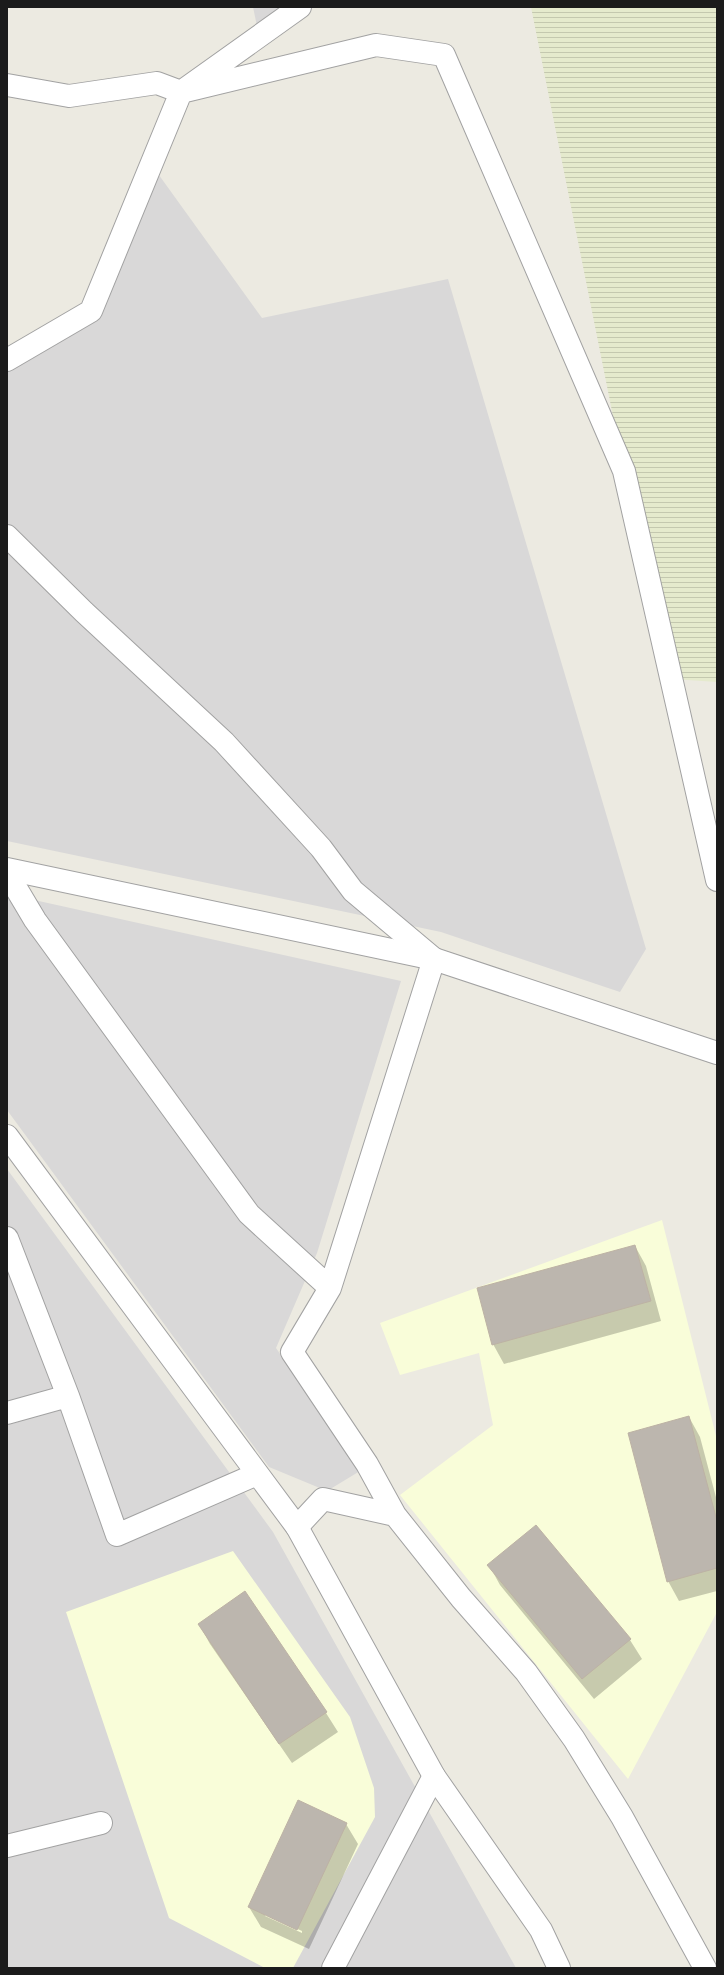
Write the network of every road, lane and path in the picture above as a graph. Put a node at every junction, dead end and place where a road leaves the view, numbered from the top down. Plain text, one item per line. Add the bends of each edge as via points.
1 (300, 7) edge
2 (7, 85) edge
3 (181, 92) junction
4 (7, 360) edge
5 (7, 536) edge
6 (7, 869) edge
7 (7, 873) edge
8 (717, 880) edge
9 (434, 959) junction
10 (717, 1053) edge
11 (7, 1136) edge
12 (7, 1238) edge
13 (330, 1288) junction
14 (68, 1396) junction
15 (7, 1413) edge
16 (257, 1474) junction
17 (395, 1515) junction
18 (297, 1527) junction
19 (434, 1776) junction
20 (101, 1822) dead end
21 (7, 1846) edge
22 (333, 1968) edge
23 (559, 1968) edge
24 (705, 1968) edge

1 - 3 street
2 - 3 street via 69,96 157,83
3 - 4 street via 91,311
3 - 8 street via 376,45 444,55 624,471
5 - 9 street via 84,612 224,742 321,848 353,891
6 - 9 street
7 - 13 street via 35,920 248,1214
9 - 10 street
9 - 13 street
11 - 16 street
12 - 14 street
13 - 17 street via 292,1352 367,1464
14 - 15 street
14 - 16 street via 117,1535
16 - 18 street
17 - 18 street via 323,1499
17 - 24 street via 461,1598 526,1672 574,1739 622,1817
18 - 19 street
19 - 22 street
19 - 23 street via 541,1930
20 - 21 street

